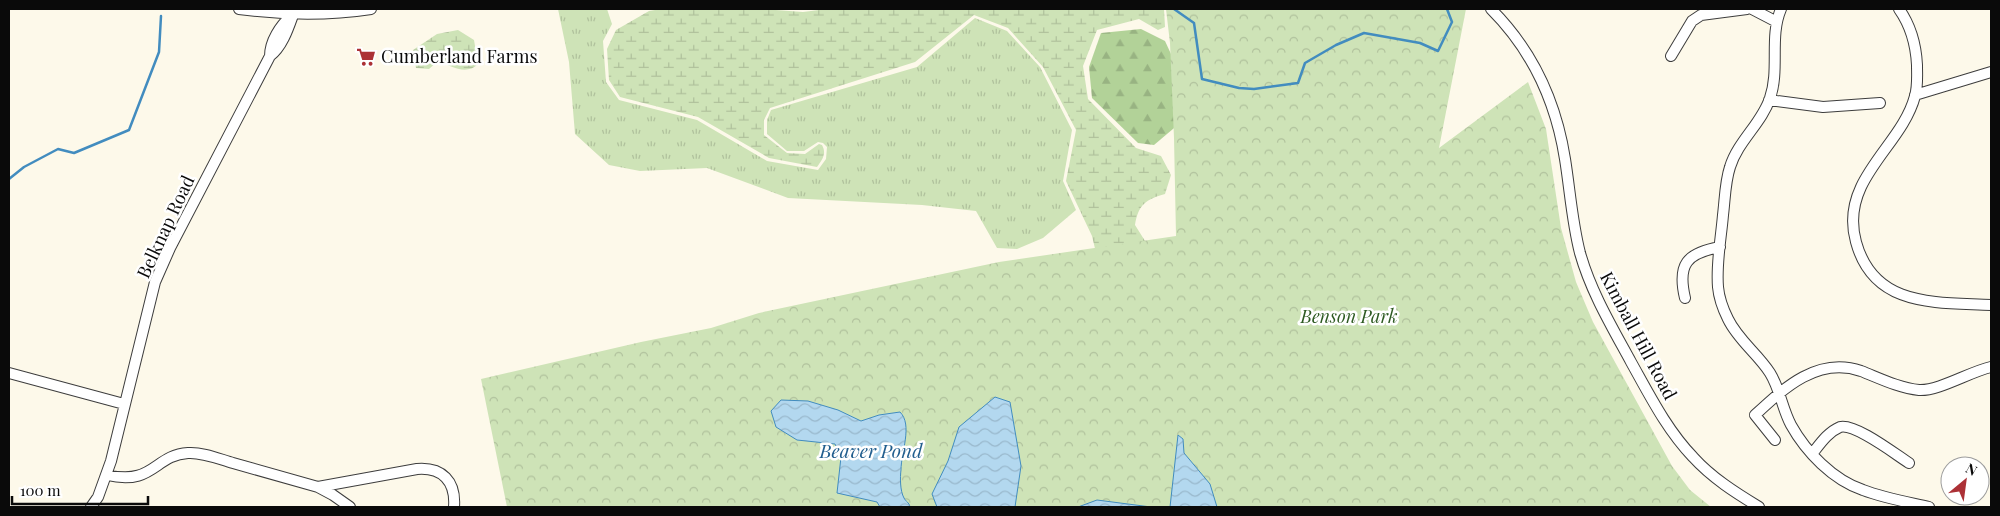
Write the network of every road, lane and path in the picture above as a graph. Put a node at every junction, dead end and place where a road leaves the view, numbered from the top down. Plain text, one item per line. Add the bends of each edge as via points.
1 (239, 9) edge
2 (371, 9) edge
3 (1491, 9) edge
4 (1503, 9) edge
5 (1747, 9) edge
6 (1752, 9) edge
7 (1780, 9) edge
8 (1899, 9) edge
9 (293, 15) junction
10 (1777, 22) junction
11 (1509, 27) junction
12 (1671, 56) dead end
13 (1991, 72) edge
14 (1915, 96) junction
15 (1770, 100) junction
16 (1880, 103) dead end
17 (1720, 247) junction
18 (1685, 298) dead end
19 (1991, 305) edge
20 (1991, 368) edge
21 (9, 373) edge
22 (1779, 392) junction
23 (124, 404) junction
24 (1775, 440) dead end
25 (1812, 454) junction
26 (1909, 463) dead end
27 (107, 475) junction
28 (318, 488) junction
29 (91, 507) edge
30 (350, 507) edge
31 (454, 507) edge
32 (1760, 507) edge
33 (1929, 507) edge

1 - 9 street
2 - 9 street
3 - 11 street, Kimball Hill Road
4 - 11 street
5 - 12 street via 1696,18
6 - 10 street
7 - 10 street
8 - 14 street via 1914,40
9 - 23 street, Belknap Road via 163,265 144,323
10 - 15 street via 1775,78
11 - 32 street, Kimball Hill Road via 1531,59 1549,97 1562,144 1580,253 1604,312 1655,406 1679,442 1726,486
13 - 14 street
14 - 19 street via 1904,121 1858,193 1854,228 1862,259 1883,284 1902,296 1923,301
15 - 16 street via 1823,107
15 - 17 street via 1739,146 1730,167
17 - 18 street via 1702,250 1690,258 1682,278
17 - 22 street via 1718,287 1723,309 1736,332 1765,365
20 - 22 street via 1972,372 1939,387 1921,390 1852,369 1835,368 1807,374
21 - 23 street
22 - 24 street via 1755,415
22 - 25 street via 1791,426
23 - 27 street, Belknap Road
25 - 26 street via 1828,435 1844,427 1856,429
25 - 33 street via 1852,486
27 - 28 street via 139,476 175,456 198,453
27 - 29 street, Belknap Road
28 - 30 street
28 - 31 street via 431,469 448,480 454,495

